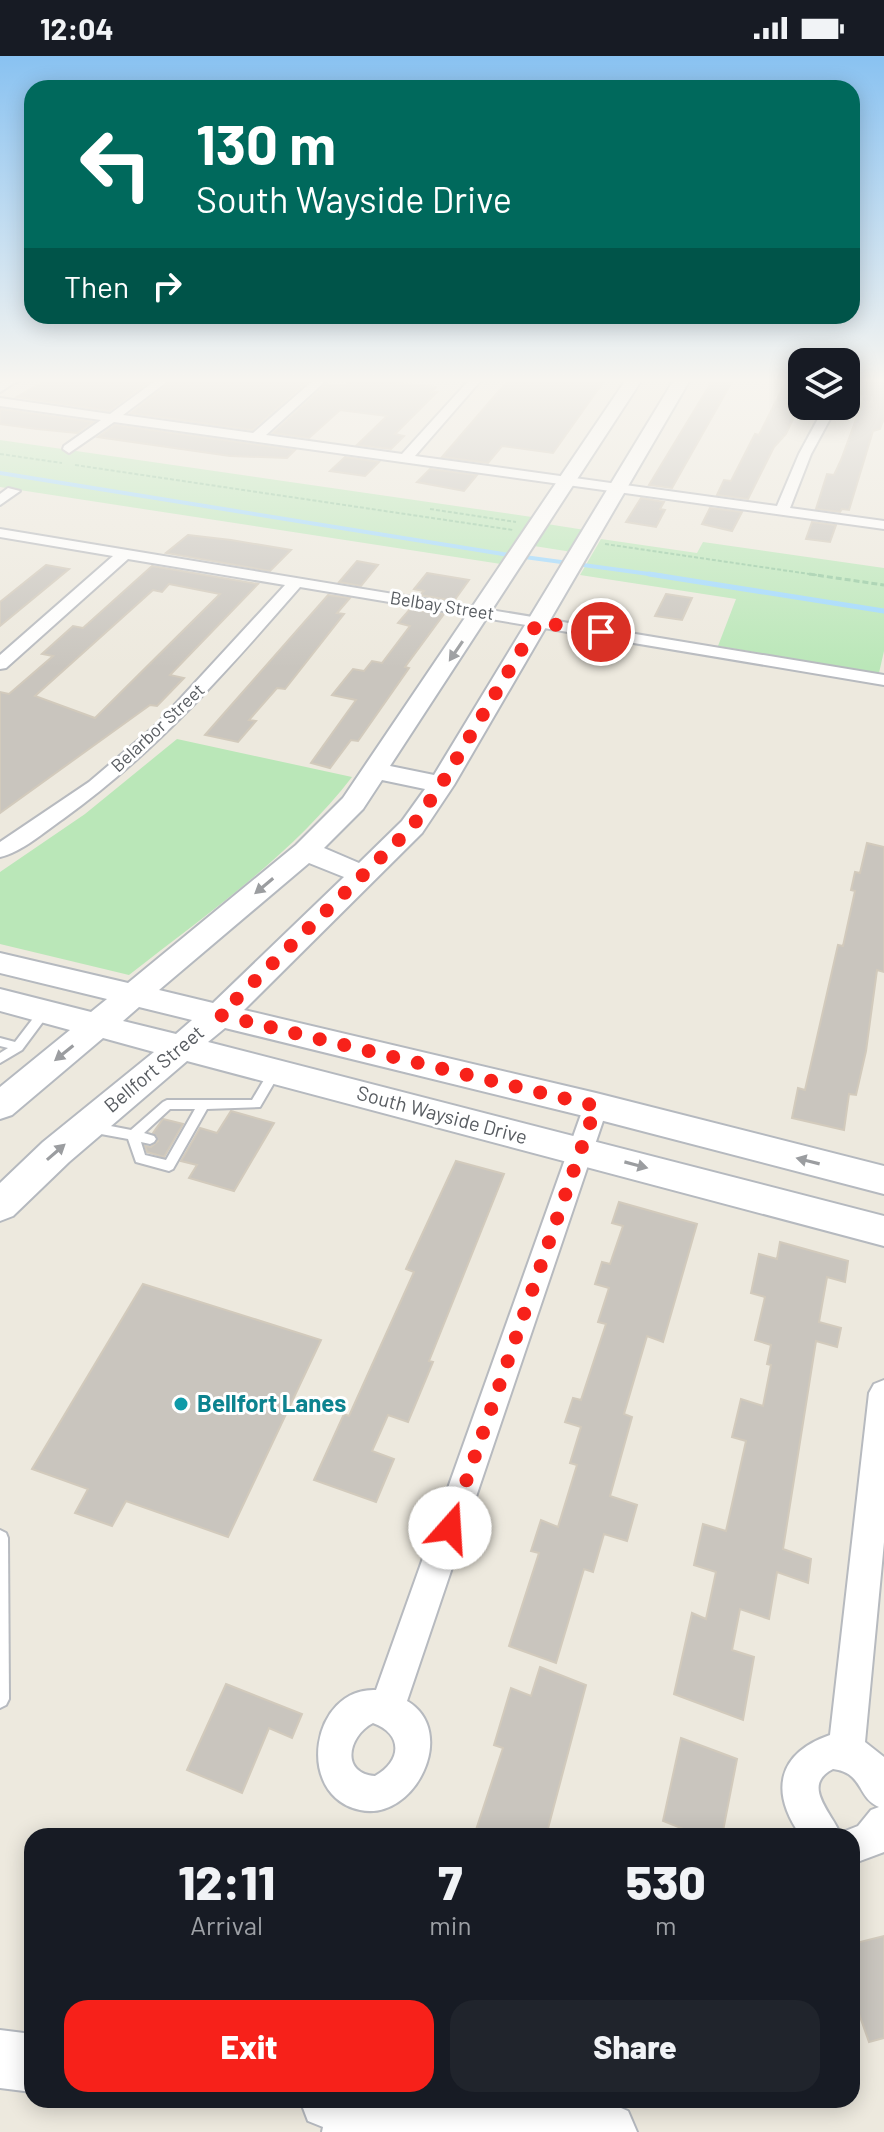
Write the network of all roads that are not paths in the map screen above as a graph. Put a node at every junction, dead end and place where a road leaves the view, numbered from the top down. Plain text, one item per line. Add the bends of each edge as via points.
1 (525, 475) edge
2 (572, 475) edge
3 (626, 475) edge
4 (797, 475) edge
5 (568, 481) junction
6 (618, 488) junction
7 (13, 491) dead end
8 (0, 501) edge
9 (782, 511) junction
10 (884, 525) edge
11 (0, 533) edge
12 (124, 554) junction
13 (296, 582) junction
14 (482, 612) junction
15 (538, 622) junction
16 (0, 664) edge
17 (884, 680) edge
18 (377, 771) junction
19 (441, 785) junction
20 (0, 851) edge
21 (306, 851) junction
22 (364, 875) junction
23 (0, 963) edge
24 (135, 994) junction
25 (0, 1000) edge
26 (45, 1011) junction
27 (220, 1015) junction
28 (98, 1025) junction
29 (0, 1042) edge
30 (181, 1046) junction
31 (18, 1047) junction
32 (0, 1059) edge
33 (275, 1071) junction
34 (204, 1104) junction
35 (0, 1106) edge
36 (596, 1106) junction
37 (87, 1126) junction
38 (133, 1135) junction
39 (150, 1139) dead end
40 (582, 1151) junction
41 (884, 1180) edge
42 (0, 1206) edge
43 (884, 1231) edge
44 (884, 1393) edge
45 (0, 1538) edge
46 (0, 1699) edge
47 (387, 1708) dead end
48 (846, 1751) junction
49 (884, 1791) edge
50 (884, 1823) edge
51 (817, 1828) edge
52 (860, 1845) edge
53 (0, 2059) edge
54 (24, 2062) edge
55 (345, 2112) edge
56 (607, 2132) edge

1 - 5 street
2 - 5 main road
3 - 6 main road, Bellfort Street
4 - 9 street
5 - 6 street
5 - 14 main road via 539,525 517,546
6 - 9 street
6 - 15 main road, Bellfort Street
7 - 8 street
9 - 10 street
11 - 12 street, Belbay Street
12 - 13 street, Belbay Street
12 - 16 street
13 - 14 street, Belbay Street
13 - 20 street, Belarbor Street via 146,743
14 - 15 street, Belbay Street
14 -> 18 main road
15 - 17 street, Belbay Street
15 - 19 main road, Bellfort Street
18 - 19 main road
18 - 21 main road
19 - 22 main road, Bellfort Street via 412,827
21 - 22 main road
21 -> 24 main road
22 - 27 main road, Bellfort Street
23 - 24 main road
24 - 27 main road
24 - 28 main road
25 - 26 main road, South Wayside Drive
26 - 28 main road, South Wayside Drive
26 - 31 lane
27 - 30 main road, Bellfort Street
27 - 36 main road
28 - 30 main road, South Wayside Drive
28 -> 35 main road
29 - 31 lane
30 - 33 main road, South Wayside Drive
30 - 37 main road, Bellfort Street
31 - 32 lane
33 - 34 lane via 256,1104
33 - 40 main road, South Wayside Drive
34 - 38 lane via 167,1105
34 - 38 lane via 169,1166 140,1159
36 - 40 street
41 -> 36 main road
37 - 38 lane
42 -> 37 main road, Bellfort Street
38 - 39 lane
40 -> 43 main road, South Wayside Drive
40 - 47 street
44 - 48 street
45 - 46 lane
48 - 49 street via 871,1768
48 - 51 street via 818,1754 801,1776 803,1808
50 - 52 street via 877,1836
53 - 54 main road
55 - 56 main road

